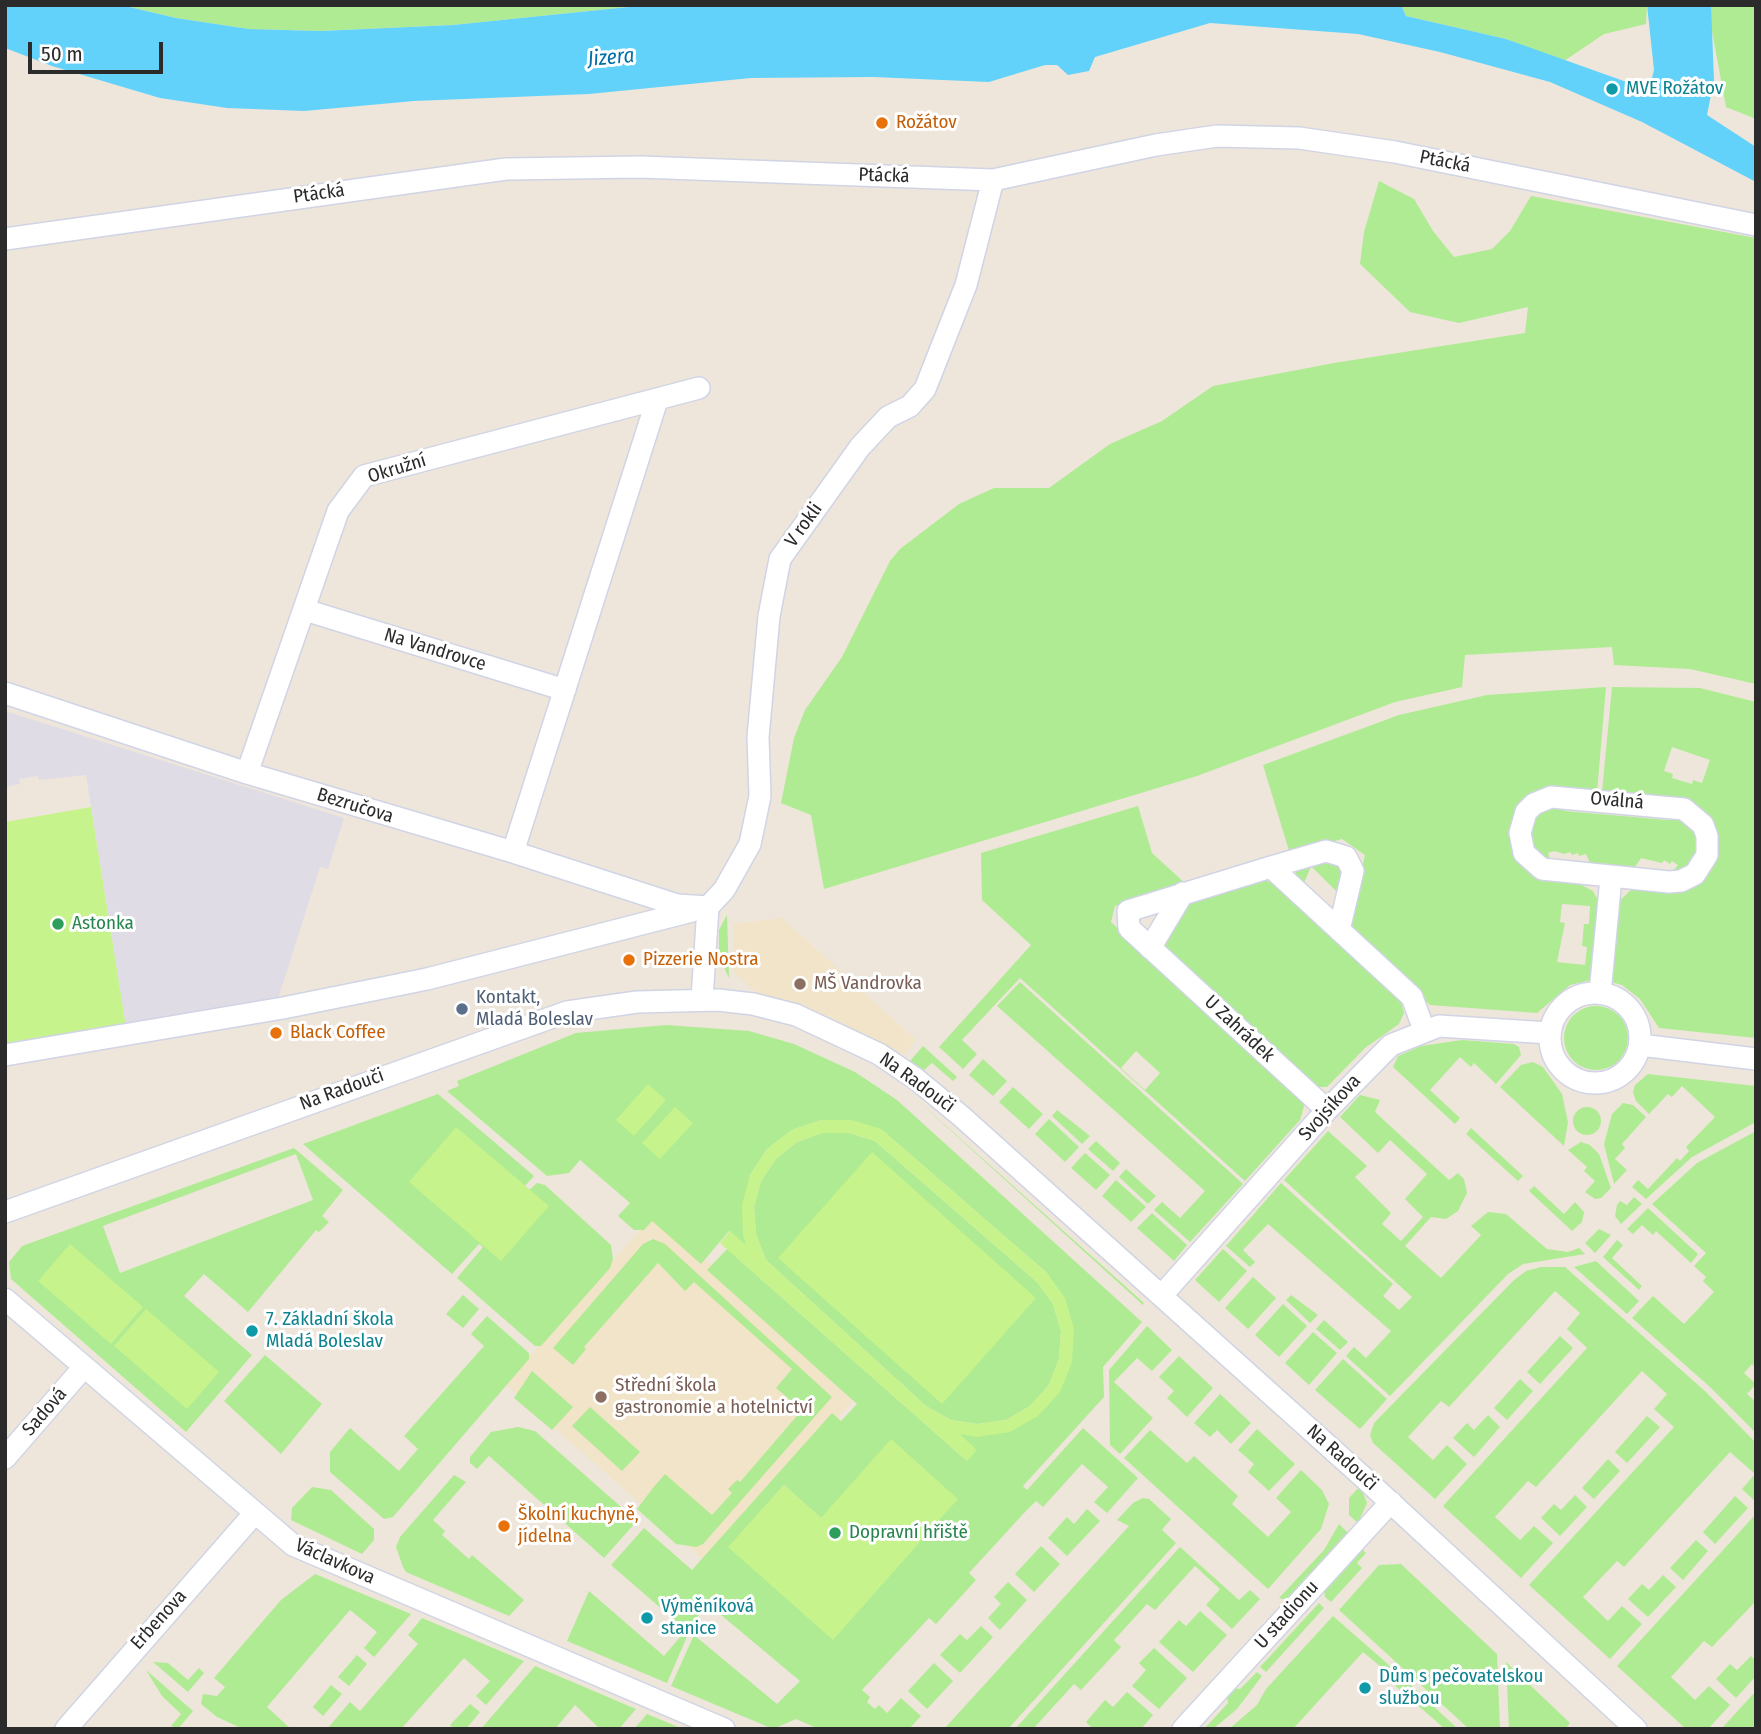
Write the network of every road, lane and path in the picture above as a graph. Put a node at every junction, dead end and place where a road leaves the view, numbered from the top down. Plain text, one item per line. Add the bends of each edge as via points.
1 (993, 180) junction
2 (1756, 225) edge
3 (5, 239) edge
4 (698, 388) dead end
5 (657, 400) junction
6 (305, 610) junction
7 (565, 690) junction
8 (5, 693) edge
9 (247, 773) junction
10 (513, 852) junction
11 (1271, 867) junction
12 (1611, 878) junction
13 (1183, 893) junction
14 (708, 907) junction
15 (1339, 930) junction
16 (1150, 948) junction
17 (1600, 993) junction
18 (702, 999) junction
19 (1424, 1030) junction
20 (1550, 1033) junction
21 (1640, 1045) junction
22 (5, 1055) edge
23 (1756, 1059) edge
24 (1327, 1110) junction
25 (5, 1212) edge
26 (1163, 1295) junction
27 (5, 1299) edge
28 (84, 1367) junction
29 (5, 1458) edge
30 (1391, 1502) junction
31 (254, 1514) junction
32 (66, 1729) edge
33 (724, 1729) edge
34 (1183, 1729) edge
35 (1636, 1729) edge

1 - 2 street, Ptácká via 1217,136 1299,138 1395,152
1 - 3 street, Ptácká via 640,167 506,169
1 - 14 street, V rokli via 966,285 925,389 910,406 888,417 860,447 779,559 758,737 760,796 750,844 724,890
4 - 5 street, Okružní
5 - 6 street, Okružní via 364,476 338,511
5 - 7 street
6 - 7 street, Na Vandrovce
6 - 9 street, Okružní
7 - 10 street
8 - 9 street, Bezručova
9 - 10 street, Bezručova
10 - 14 street, Bezručova via 677,905
11 - 13 street, U Zahrádek
11 - 15 street
11 - 15 street, U Zahrádek via 1326,851 1346,857 1353,871
12 - 12 street, Oválná via 1669,882 1689,878 1707,855 1703,825 1692,813 1672,806 1561,797 1541,800 1526,813 1520,842 1536,865 1550,872
12 - 17 street
13 - 16 street
13 - 16 street, U Zahrádek via 1128,911 1129,928
14 - 18 street
14 - 22 street via 428,979
15 - 19 street via 1412,997
16 - 24 street, U Zahrádek
17 - 20 street via 1566,1003
17 - 21 street via 1617,998 1631,1010 1639,1027
18 - 25 street, Na Radouči via 610,1005 551,1016
18 - 26 street, Na Radouči via 753,1004 796,1015 889,1061 984,1135
19 - 20 street, Svojsíkova via 1453,1025
19 - 24 street, Svojsíkova via 1391,1045
20 - 21 street via 1552,1052 1561,1068 1576,1080 1594,1084 1621,1076
21 - 23 street
24 - 26 street, Svojsíkova
26 - 30 street, Na Radouči
27 - 28 street, Václavkova
28 - 29 street, Sadová
28 - 31 street, Václavkova
30 - 34 street, U stadionu
30 - 35 street, Na Radouči
31 - 32 street, Erbenova
31 - 33 street, Václavkova via 293,1545

